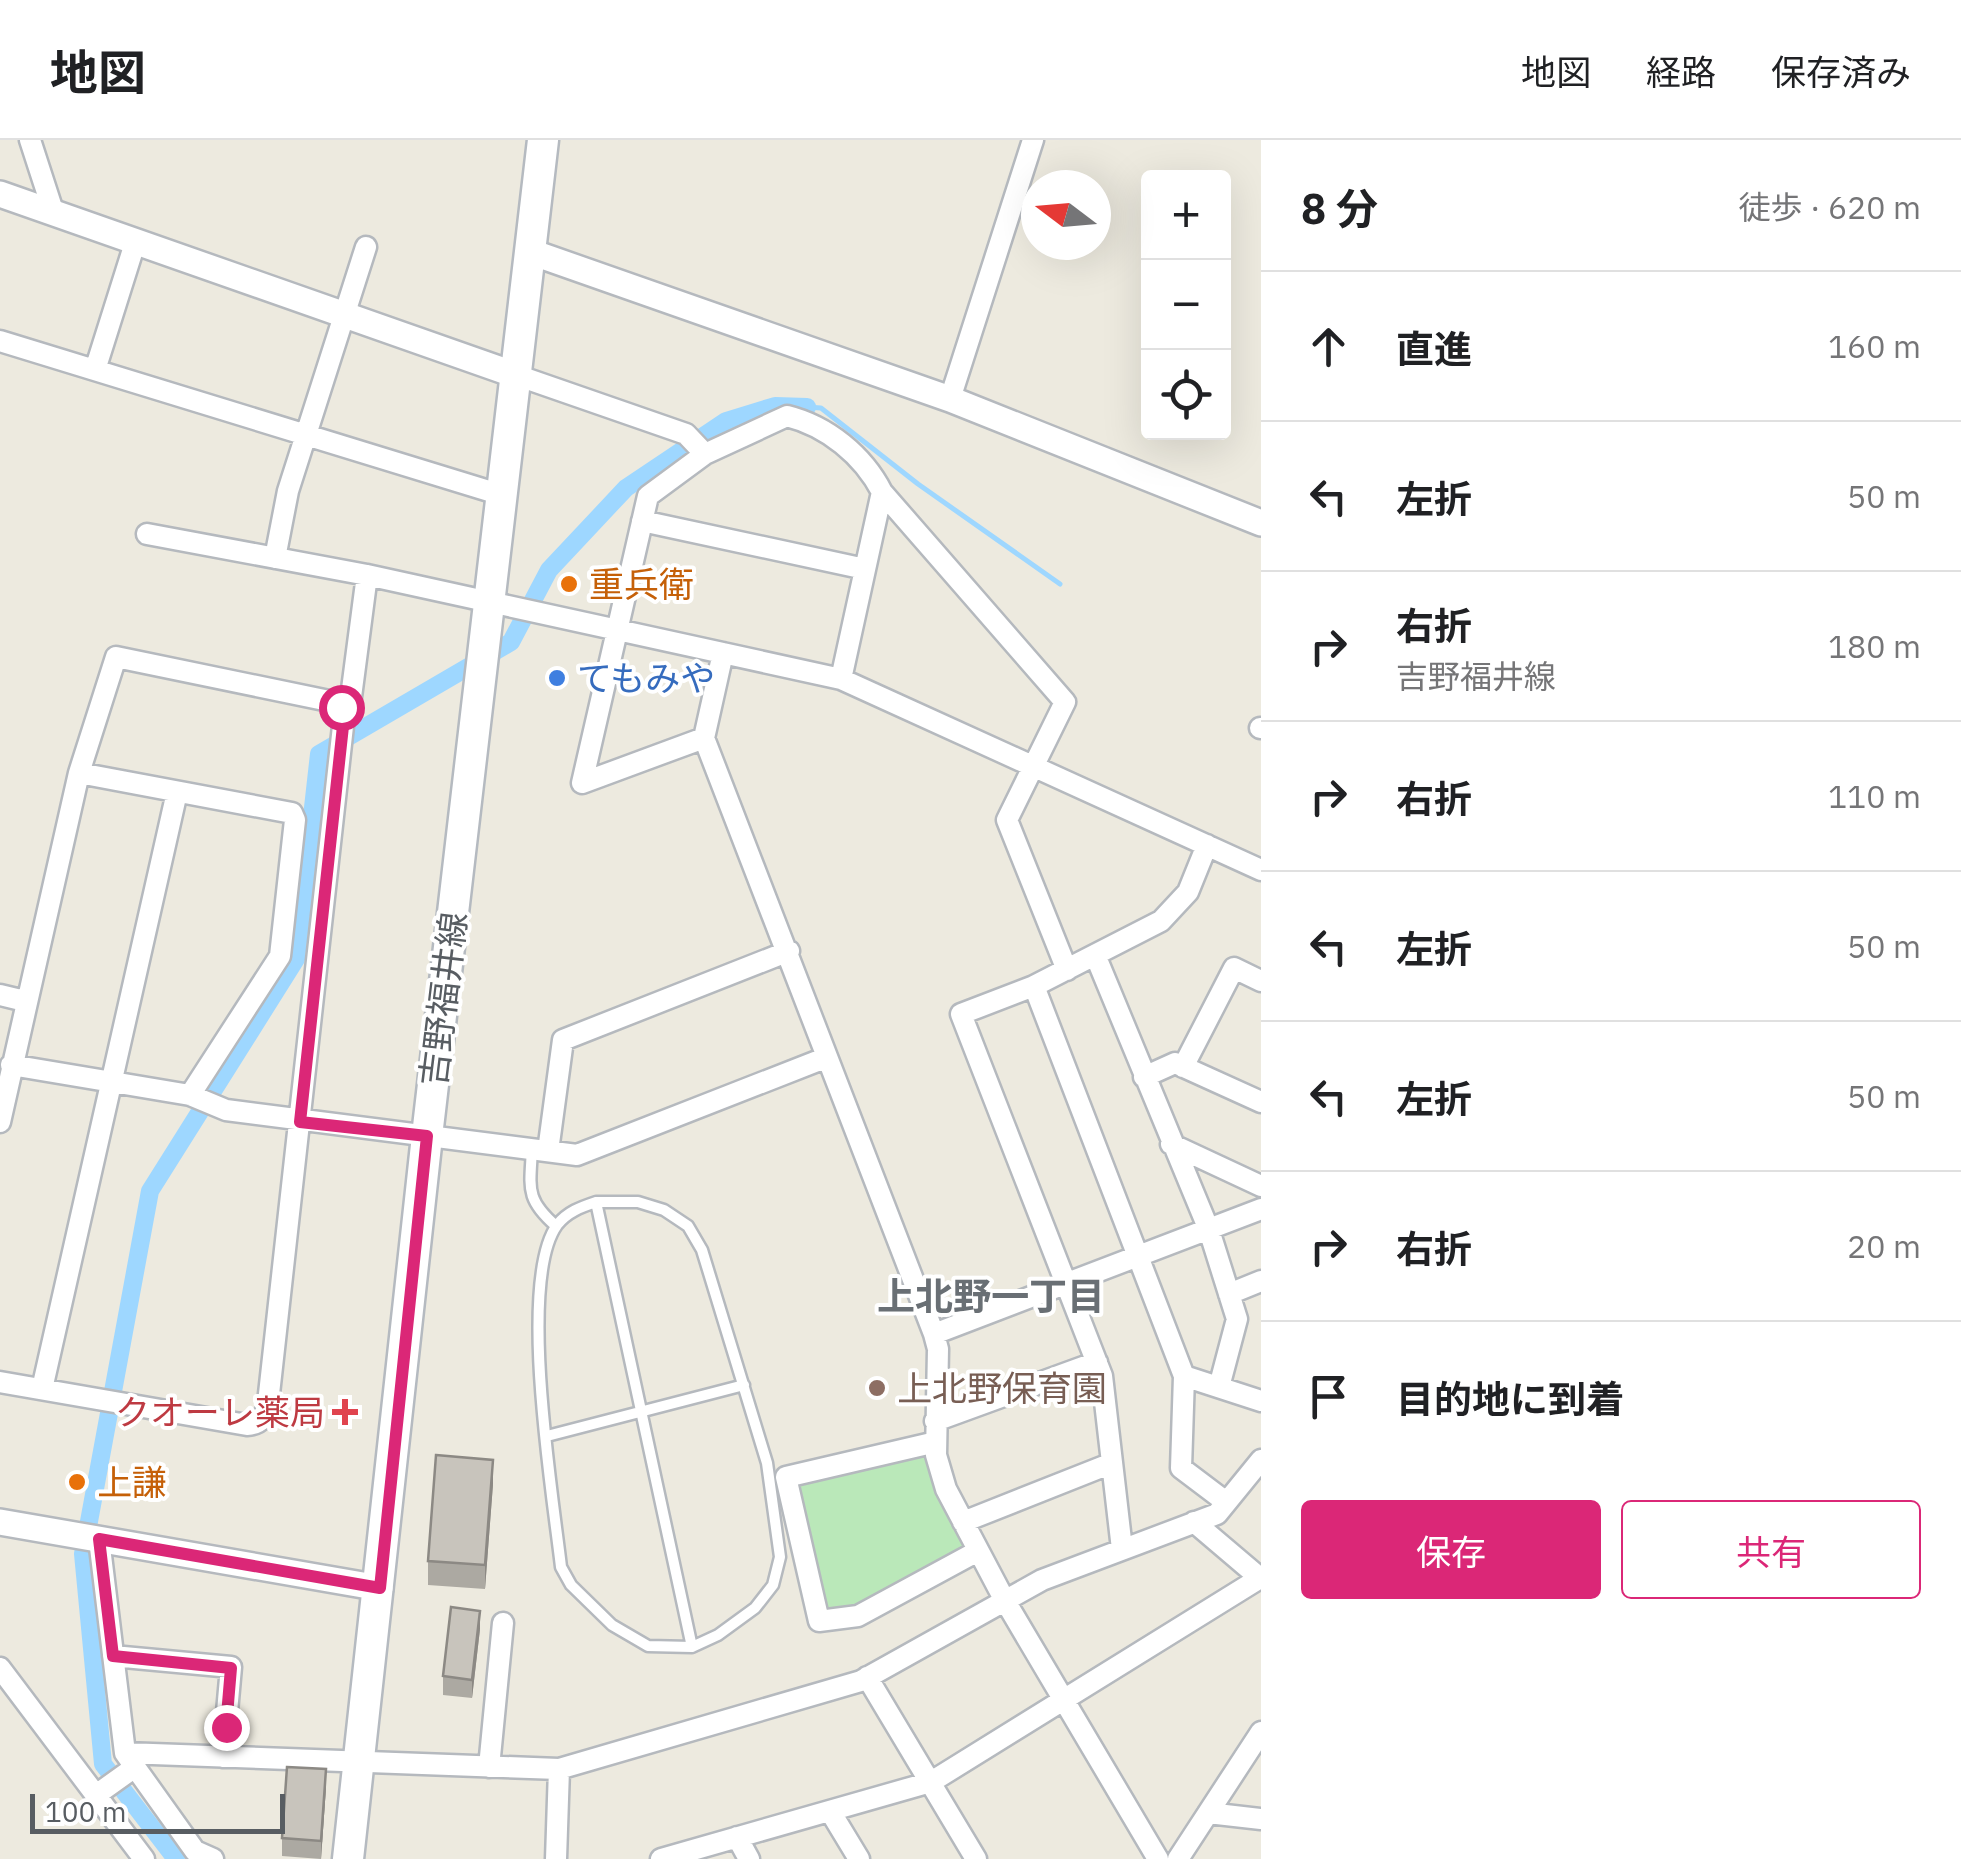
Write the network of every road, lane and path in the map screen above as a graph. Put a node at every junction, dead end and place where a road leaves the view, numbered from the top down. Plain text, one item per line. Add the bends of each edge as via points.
1 (30, 140) edge
2 (543, 140) edge
3 (1033, 140) edge
4 (0, 194) edge
5 (54, 214) junction
6 (136, 242) junction
7 (366, 248) dead end
8 (531, 252) junction
9 (343, 317) junction
10 (0, 341) edge
11 (95, 370) junction
12 (516, 375) junction
13 (950, 399) junction
14 (305, 435) junction
15 (705, 454) junction
16 (882, 492) junction
17 (502, 495) junction
18 (642, 520) junction
19 (1261, 523) edge
20 (147, 534) dead end
21 (275, 558) junction
22 (865, 570) junction
23 (367, 575) junction
24 (490, 602) junction
25 (617, 630) junction
26 (723, 653) junction
27 (841, 679) junction
28 (341, 707) junction
29 (704, 738) junction
30 (1034, 768) junction
31 (79, 773) junction
32 (176, 792) junction
33 (1206, 844) junction
34 (1261, 870) edge
35 (789, 952) junction
36 (1096, 957) junction
37 (1068, 970) junction
38 (1261, 981) edge
39 (1034, 986) junction
40 (0, 994) edge
41 (26, 1001) junction
42 (825, 1058) junction
43 (11, 1064) junction
44 (1183, 1067) junction
45 (1144, 1077) junction
46 (112, 1082) junction
47 (190, 1095) junction
48 (1261, 1102) edge
49 (0, 1122) edge
50 (300, 1122) junction
51 (427, 1136) junction
52 (1171, 1144) junction
53 (540, 1150) junction
54 (1261, 1186) edge
55 (596, 1202) junction
56 (1261, 1209) edge
57 (556, 1226) junction
58 (1209, 1230) junction
59 (1138, 1257) junction
60 (1261, 1281) edge
61 (1066, 1284) junction
62 (1229, 1294) junction
63 (934, 1334) junction
64 (1097, 1362) junction
65 (1184, 1376) junction
66 (0, 1382) edge
67 (744, 1386) junction
68 (1219, 1387) junction
69 (42, 1389) junction
70 (1261, 1400) edge
71 (641, 1412) junction
72 (935, 1431) junction
73 (547, 1436) junction
74 (1261, 1460) edge
75 (1112, 1463) junction
76 (1226, 1502) junction
77 (0, 1522) edge
78 (963, 1522) junction
79 (1194, 1522) junction
80 (88, 1537) junction
81 (1122, 1549) junction
82 (978, 1551) junction
83 (1261, 1579) edge
84 (380, 1588) junction
85 (1004, 1599) junction
86 (503, 1623) dead end
87 (692, 1647) junction
88 (113, 1656) junction
89 (0, 1668) edge
90 (867, 1678) junction
91 (1064, 1702) junction
92 (1261, 1732) edge
93 (223, 1756) junction
94 (130, 1760) junction
95 (360, 1762) junction
96 (489, 1767) junction
97 (558, 1769) junction
98 (931, 1782) junction
99 (96, 1795) junction
100 (830, 1811) junction
101 (1208, 1813) junction
102 (1261, 1820) edge
103 (737, 1837) junction
104 (144, 1859) edge
105 (213, 1859) edge
106 (348, 1859) edge
107 (556, 1859) edge
108 (661, 1859) edge
109 (749, 1859) edge
110 (859, 1859) edge
111 (976, 1859) edge
112 (1158, 1859) edge
113 (1178, 1859) edge

1 - 5 street
2 - 8 main road, 吉野福井線
3 - 13 street
4 - 5 street
5 - 6 street
6 - 9 street
6 - 11 street
7 - 9 street
8 - 12 main road, 吉野福井線
8 - 13 street
9 - 12 street
9 - 14 street
10 - 11 street
11 - 14 street
12 - 15 street via 686,434
12 - 17 main road, 吉野福井線
13 - 19 street
14 - 17 street
14 - 21 street
15 - 16 street via 787,416 815,423 870,469
15 - 18 street via 648,496
16 - 22 street
16 - 30 street via 1065,702
17 - 24 main road, 吉野福井線
18 - 22 street
18 - 25 street
20 - 21 street
21 - 23 street
22 - 27 street
23 - 24 street
23 - 28 street via 351,697
24 - 25 street
24 - 51 main road, 吉野福井線
25 - 26 street
25 - 29 street via 582,783
26 - 27 street
26 - 29 street
27 - 30 street
28 - 31 street via 116,657
28 - 50 street
29 - 35 street
30 - 33 street
30 - 37 street via 1008,820
31 - 32 street
31 - 41 street
32 - 46 street
32 - 47 street via 292,813 295,820 280,956
33 - 34 street
33 - 36 street via 1188,892 1161,921
35 - 42 street
35 - 53 street via 563,1040
36 - 37 street
36 - 45 street
37 - 39 street
38 - 44 street via 1234,968
39 - 59 street
39 - 61 street via 961,1014
40 - 41 street
41 - 43 street
42 - 53 street via 577,1155
42 - 63 street
43 - 46 street
43 - 49 street
44 - 45 street via 1175,1063
44 - 48 street
45 - 52 street
46 - 47 street
46 - 69 street
47 - 50 street via 226,1110
50 - 51 street
50 - 69 street via 262,1419 248,1425
51 - 53 street
51 - 84 main road, 吉野福井線
52 - 54 street
52 - 58 street
53 - 57 lane via 530,1194
55 - 57 lane via 574,1209
55 - 67 lane via 638,1202 688,1226 702,1250
55 - 71 lane
56 - 58 street
57 - 73 lane via 539,1300
58 - 59 street
58 - 62 street
59 - 61 street
59 - 65 street
60 - 62 street
61 - 63 street
61 - 64 street
62 - 68 street via 1237,1319
63 - 72 street
64 - 72 street
64 - 75 street
65 - 68 street
65 - 76 street via 1181,1468
66 - 69 street
67 - 71 lane
67 - 87 lane via 767,1464 780,1557 773,1585 755,1608
68 - 70 street
71 - 73 lane
71 - 87 lane
72 - 78 street via 946,1489
72 - 82 street via 786,1478 819,1621 858,1616
73 - 87 lane via 561,1568 571,1585 612,1625 648,1646
74 - 76 street
75 - 78 street
75 - 81 street
76 - 79 street
77 - 80 street
78 - 82 street
79 - 81 street
79 - 83 street
80 - 84 street
80 - 88 street
81 - 85 street
82 - 85 street
83 - 91 street
84 - 95 main road, 吉野福井線
85 - 90 street
85 - 91 street
86 - 96 street
88 - 93 street via 231,1668
88 - 94 street
89 - 99 street
90 - 97 street
90 - 98 street
91 - 98 street
91 - 112 street
92 - 101 street
93 - 94 street
93 - 95 street
94 - 99 street
94 - 105 street via 196,1852
95 - 96 street
95 - 106 main road, 吉野福井線
96 - 97 street
97 - 107 street
98 - 100 street
98 - 111 street
99 - 104 street
100 - 103 street
100 - 110 street
101 - 102 street
101 - 113 street
103 - 108 street
103 - 109 street

